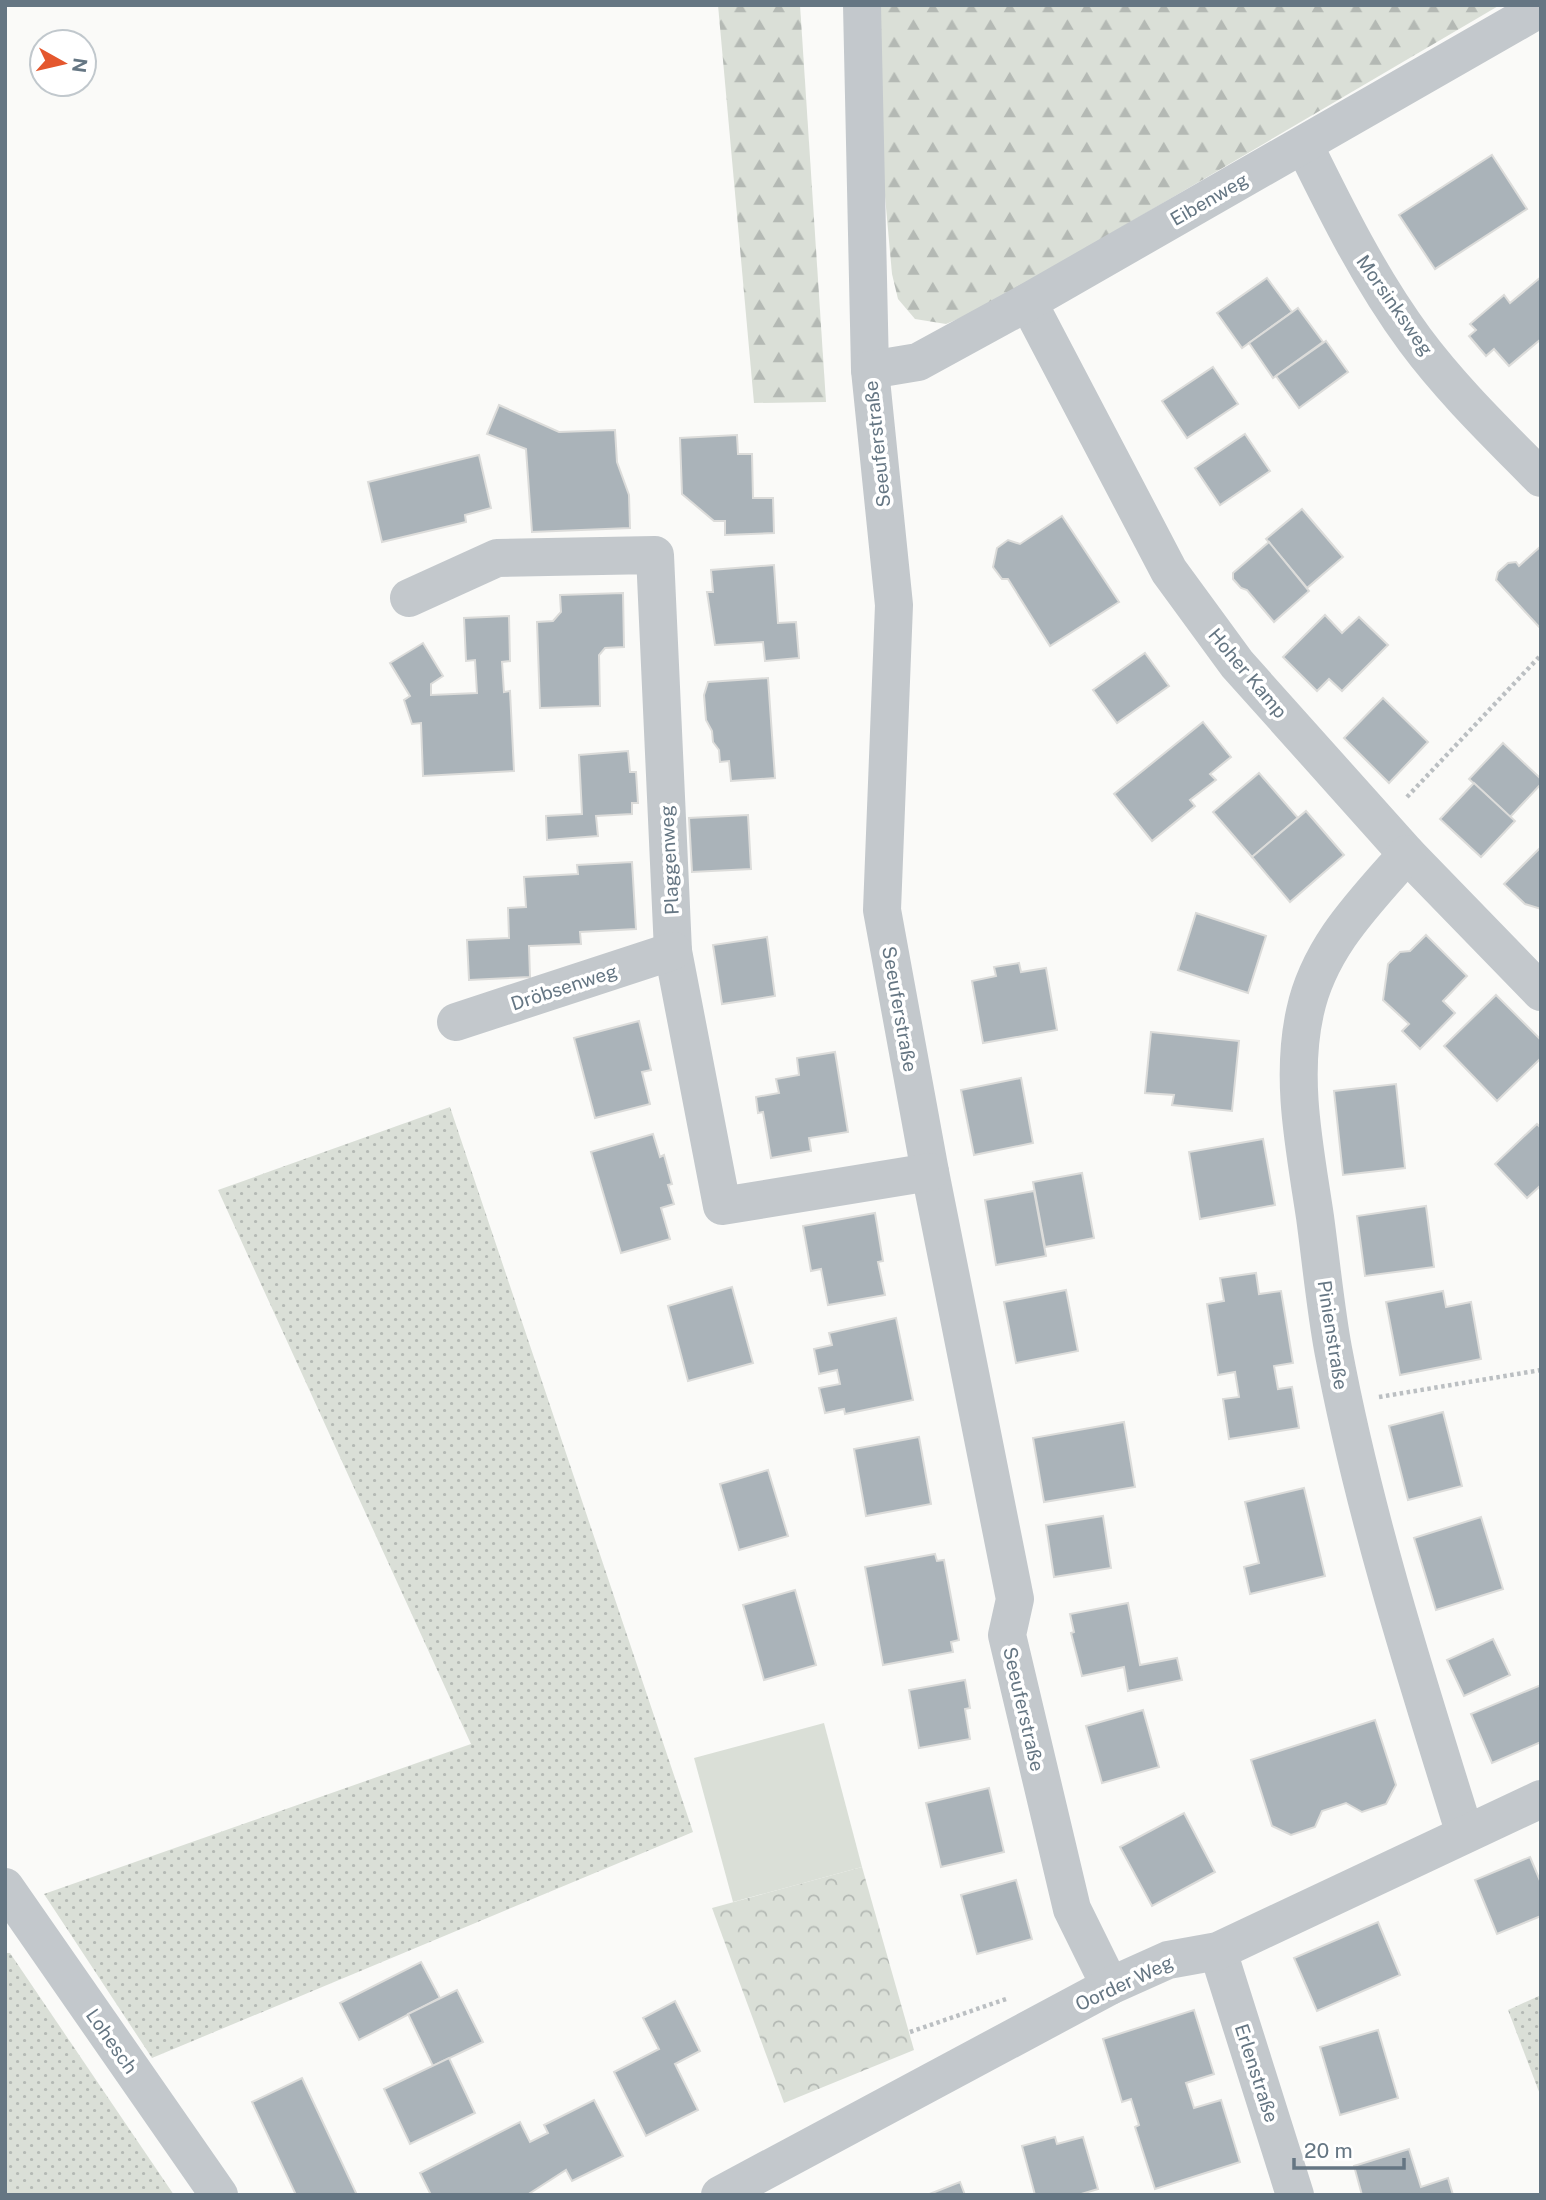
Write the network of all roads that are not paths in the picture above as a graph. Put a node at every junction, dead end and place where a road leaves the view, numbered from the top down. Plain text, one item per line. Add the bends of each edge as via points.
1 (862, 5) edge
2 (1541, 8) edge
3 (1304, 145) junction
4 (1028, 302) junction
5 (870, 370) junction
6 (1541, 478) edge
7 (409, 598) dead end
8 (1407, 854) junction
9 (673, 951) junction
10 (1541, 992) edge
11 (456, 1022) dead end
12 (930, 1172) junction
13 (1541, 1799) edge
14 (1465, 1834) junction
15 (5, 1887) edge
16 (1218, 1951) junction
17 (1110, 1986) junction
18 (219, 2195) edge
19 (720, 2195) edge
20 (1296, 2195) edge

1 - 5 street, Seeuferstraße
2 - 3 street, Eibenweg
3 - 4 street, Eibenweg
3 - 6 street, Morsinksweg via 1353,245 1416,340
4 - 5 street, Eibenweg via 918,362
4 - 8 street, Hoher Kamp via 1169,571 1237,664
5 - 12 street, Seeuferstraße via 894,606 882,909
7 - 9 street, Plaggenweg via 497,558 655,555
8 - 10 street, Hoher Kamp
8 - 14 street, Pinienstraße via 1344,925 1319,968 1297,1054 1301,1119 1344,1403 1395,1608
9 - 11 street, Dröbsenweg
9 - 12 street, Plaggenweg via 722,1206
12 - 17 street, Seeuferstraße via 1015,1599 1007,1635 1072,1909
13 - 14 street, Oorder Weg
14 - 16 street, Oorder Weg
15 - 18 street, Lohesch
16 - 17 street, Oorder Weg via 1168,1960
16 - 20 street, Erlenstraße
17 - 19 street, Oorder Weg

